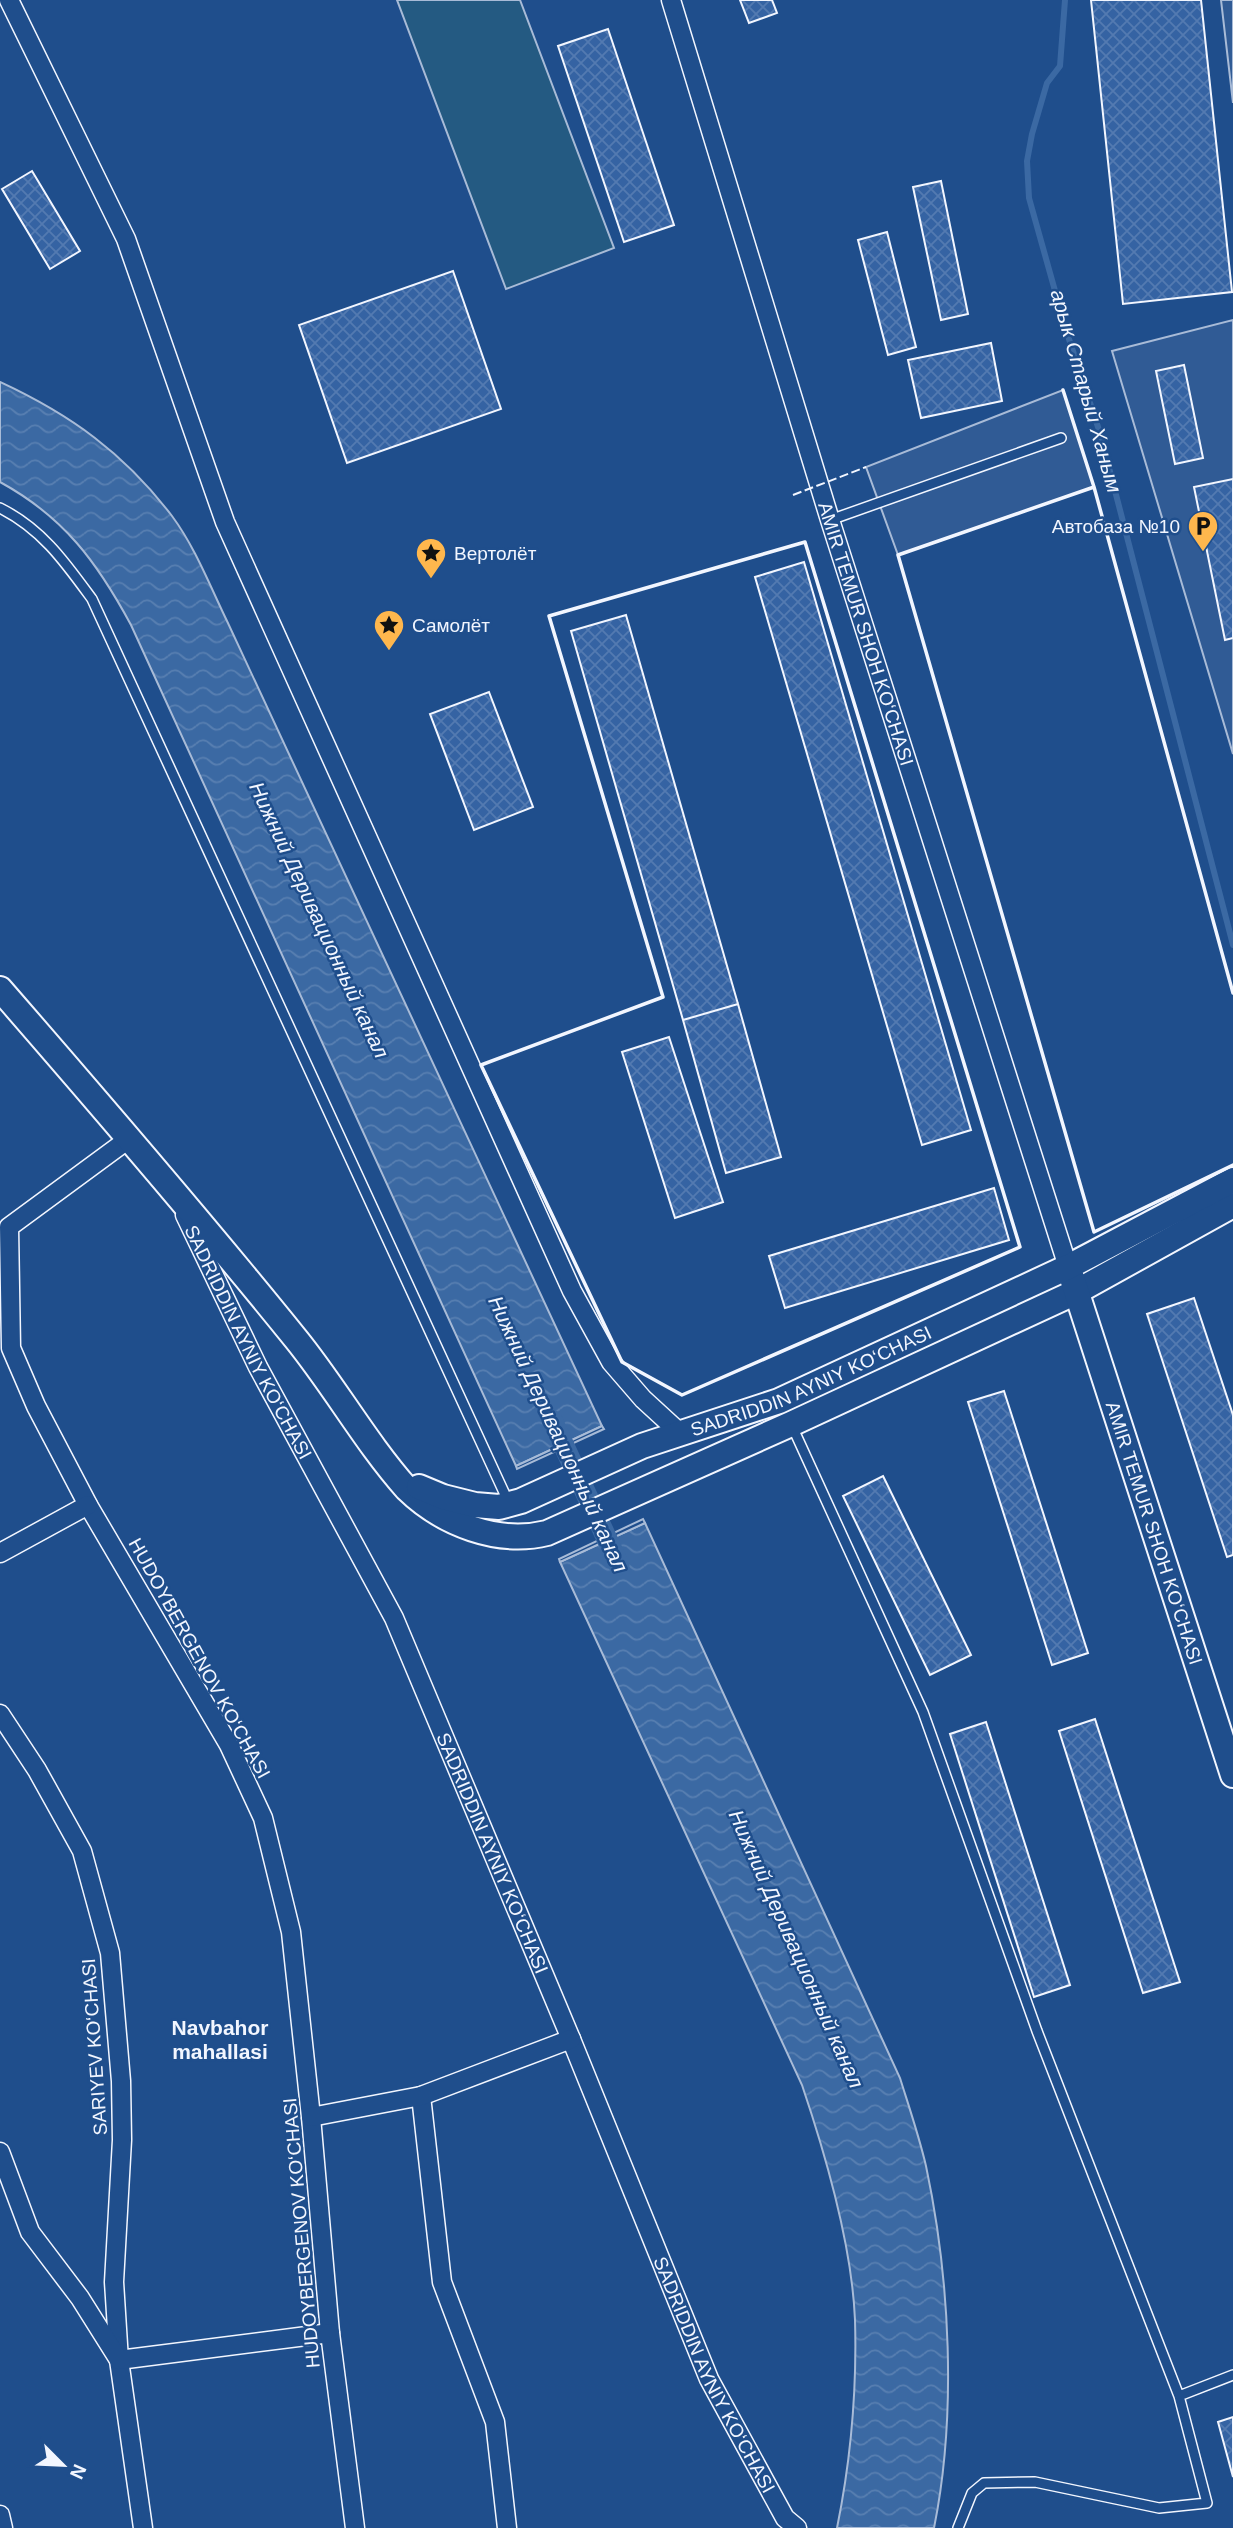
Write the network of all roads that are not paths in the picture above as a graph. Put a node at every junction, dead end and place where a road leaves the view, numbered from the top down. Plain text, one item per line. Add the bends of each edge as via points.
1 (9, 0) edge
2 (671, 0) edge
3 (1061, 438) dead end
4 (0, 508) edge
5 (830, 520) junction
6 (0, 989) edge
7 (130, 1138) junction
8 (1233, 1180) edge
9 (170, 1184) junction
10 (1233, 1205) edge
11 (1068, 1267) junction
12 (1076, 1292) junction
13 (791, 1424) junction
14 (679, 1432) junction
15 (381, 1456) junction
16 (520, 1501) junction
17 (88, 1505) junction
18 (0, 1553) edge
19 (0, 1714) edge
20 (1233, 1775) edge
21 (571, 2039) junction
22 (421, 2096) junction
23 (311, 2117) junction
24 (0, 2152) edge
25 (330, 2333) junction
26 (118, 2360) junction
27 (1233, 2375) edge
28 (1179, 2396) junction
29 (0, 2515) edge
30 (3, 2528) edge
31 (143, 2528) edge
32 (355, 2528) edge
33 (508, 2528) edge
34 (797, 2528) edge
35 (958, 2528) edge

1 - 14 street via 126,239 225,522 572,1291 611,1362
2 - 5 street, AMIR TEMUR SHOH KO‘CHASI
3 - 5 lane
4 - 16 lane via 21,518 60,554 92,599
5 - 11 street, AMIR TEMUR SHOH KO‘CHASI
6 - 7 main road, SADRIDDIN AYNIY KO‘CHASI
7 - 9 main road, SADRIDDIN AYNIY KO‘CHASI
7 - 17 street, HUDOYBERGENOV KO‘CHASI via 9,1227 10,1348
8 - 11 main road, SADRIDDIN AYNIY KO‘CHASI
9 - 15 main road, SADRIDDIN AYNIY KO‘CHASI via 305,1351
9 - 21 street, SADRIDDIN AYNIY KO‘CHASI via 258,1367 394,1618
10 - 12 main road, SADRIDDIN AYNIY KO‘CHASI
11 - 12 main road, AMIR TEMUR SHOH KO‘CHASI
11 - 14 main road, SADRIDDIN AYNIY KO‘CHASI via 779,1401
12 - 13 main road, SADRIDDIN AYNIY KO‘CHASI
12 - 20 main road, AMIR TEMUR SHOH KO‘CHASI
13 - 15 main road, SADRIDDIN AYNIY KO‘CHASI via 547,1533 516,1537 457,1522 416,1497
13 - 28 lane via 923,1712 1037,2031
14 - 16 main road, SADRIDDIN AYNIY KO‘CHASI
15 - 16 main road, SADRIDDIN AYNIY KO‘CHASI via 426,1491 475,1505 499,1507
17 - 18 street
17 - 23 street, HUDOYBERGENOV KO‘CHASI via 229,1745 263,1818 291,1932
19 - 26 street, SARIYEV KO‘CHASI via 82,1852 110,1953 121,2081 114,2282
21 - 22 street
21 - 34 street, SADRIDDIN AYNIY KO‘CHASI via 709,2379 785,2518
22 - 23 street
22 - 33 street via 442,2282 495,2422
23 - 25 street, HUDOYBERGENOV KO‘CHASI
24 - 26 street via 30,2232 80,2298
25 - 26 street
25 - 32 street, HUDOYBERGENOV KO‘CHASI
26 - 31 street, SARIYEV KO‘CHASI
27 - 28 lane
28 - 35 lane via 1208,2503 1159,2508 1035,2483 984,2483 972,2493
29 - 30 street

